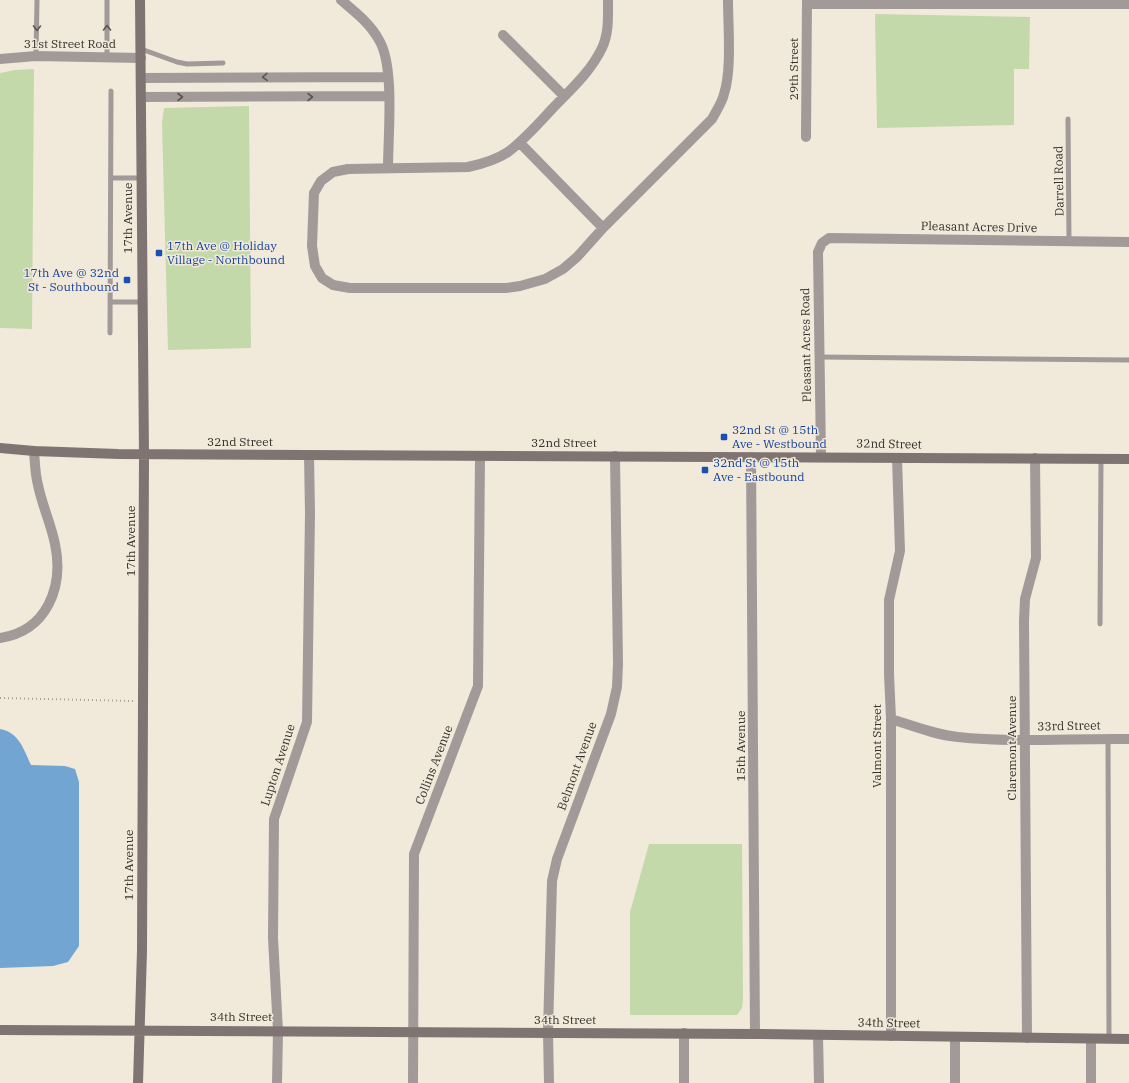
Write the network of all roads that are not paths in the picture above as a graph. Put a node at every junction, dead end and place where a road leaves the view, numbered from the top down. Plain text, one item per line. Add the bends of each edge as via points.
1 (37, 0) edge
2 (107, 0) edge
3 (140, 0) edge
4 (341, 0) edge
5 (608, 0) edge
6 (728, 0) edge
7 (807, 2) edge
8 (1129, 4) edge
9 (503, 35) dead end
10 (141, 53) junction
11 (36, 56) junction
12 (107, 57) junction
13 (0, 59) edge
14 (223, 63) dead end
15 (388, 77) junction
16 (141, 78) junction
17 (111, 91) dead end
18 (389, 96) junction
19 (564, 96) junction
20 (141, 97) junction
21 (1068, 120) dead end
22 (806, 137) dead end
23 (520, 143) junction
24 (388, 168) junction
25 (111, 178) junction
26 (141, 178) junction
27 (603, 228) junction
28 (830, 238) joint
29 (1070, 241) junction
30 (1129, 242) edge
31 (110, 302) junction
32 (142, 302) junction
33 (110, 333) dead end
34 (820, 357) junction
35 (1129, 360) edge
36 (0, 448) edge
37 (34, 451) junction
38 (144, 455) junction
39 (309, 455) junction
40 (480, 456) junction
41 (615, 456) junction
42 (751, 457) junction
43 (821, 457) junction
44 (897, 458) junction
45 (1035, 458) junction
46 (1101, 458) junction
47 (1129, 459) edge
48 (1100, 624) dead end
49 (0, 638) edge
50 (891, 719) junction
51 (1108, 739) junction
52 (1129, 739) edge
53 (1026, 740) junction
54 (0, 1030) edge
55 (139, 1030) junction
56 (278, 1031) junction
57 (413, 1032) junction
58 (548, 1032) junction
59 (684, 1033) junction
60 (755, 1034) junction
61 (818, 1035) junction
62 (891, 1036) junction
63 (955, 1037) junction
64 (1026, 1038) junction
65 (1091, 1039) junction
66 (1109, 1039) junction
67 (1129, 1039) edge
68 (138, 1083) edge
69 (277, 1083) edge
70 (413, 1083) edge
71 (549, 1083) edge
72 (684, 1083) edge
73 (819, 1083) edge
74 (955, 1083) edge
75 (1091, 1083) edge

1 -> 11 lane
12 -> 2 lane
3 - 10 street, 17th Avenue
4 - 15 street via 369,24 380,41 388,64
5 - 19 street via 608,28 602,47 594,63
6 - 27 street via 726,88 717,110 706,126
7 - 8 street
7 - 22 street, 29th Street
9 - 19 street
10 - 12 street, 31st Street Road
10 - 14 lane via 186,64
10 - 16 street, 17th Avenue
11 - 12 street, 31st Street Road
11 - 13 street, 31st Street Road
15 -> 16 street
15 - 18 street
16 - 20 street, 17th Avenue
17 - 25 lane
20 -> 18 street
18 - 24 street
19 - 23 street
20 - 26 street, 17th Avenue
21 - 29 lane, Darrell Road
23 - 24 street via 498,158 468,168
23 - 27 street
24 - 27 street via 355,168 333,172 321,181 314,193 312,246 315,266 328,283 350,288 520,286 545,279 563,269
25 - 26 lane
25 - 31 lane
26 - 32 street, 17th Avenue
28 - 29 street, Pleasant Acres Drive
28 - 34 street, Pleasant Acres Road via 822,243 818,252
29 - 30 street, Pleasant Acres Drive
31 - 32 lane
31 - 33 lane
32 - 38 street, 17th Avenue
34 - 35 lane
34 - 43 street, Pleasant Acres Road
36 - 37 street, 32nd Street
37 - 38 street, 32nd Street
37 - 49 street via 38,487 55,544 56,584 48,607 36,622 19,633
38 - 39 street, 32nd Street
38 - 55 street, 17th Avenue via 142,951
39 - 40 street, 32nd Street
39 - 56 street, Lupton Avenue via 306,722 274,819 273,938
40 - 41 street, 32nd Street
40 - 57 street, Collins Avenue via 478,686 414,854
41 - 42 street, 32nd Street
41 - 58 street, Belmont Avenue via 617,687 611,714 557,858 552,882
42 - 43 street, 32nd Street
42 - 60 street, 15th Avenue
43 - 44 street, 32nd Street
44 - 45 street, 32nd Street
44 - 50 street, Valmont Street via 900,551 889,600
45 - 46 street, 32nd Street
45 - 53 street, Claremont Avenue via 1036,558 1025,599 1024,621
46 - 47 street, 32nd Street
46 - 48 lane
50 - 53 street, 33rd Street via 958,738
50 - 62 street, Valmont Street
51 - 52 street, 33rd Street
51 - 53 street, 33rd Street
51 - 66 lane
53 - 64 street, Claremont Avenue
54 - 55 street, 34th Street
55 - 56 street, 34th Street
55 - 68 street, 17th Avenue
56 - 57 street, 34th Street
56 - 69 street, Lupton Avenue
57 - 58 street, 34th Street
57 - 70 street, Collins Avenue
58 - 59 street, 34th Street
58 - 71 street, Belmont Avenue
59 - 60 street, 34th Street
59 - 72 street
60 - 61 street, 34th Street
61 - 62 street, 34th Street
61 - 73 street
62 - 63 street, 34th Street
63 - 64 street, 34th Street
63 - 74 street
64 - 65 street, 34th Street
65 - 66 street, 34th Street
65 - 75 street
66 - 67 street, 34th Street

